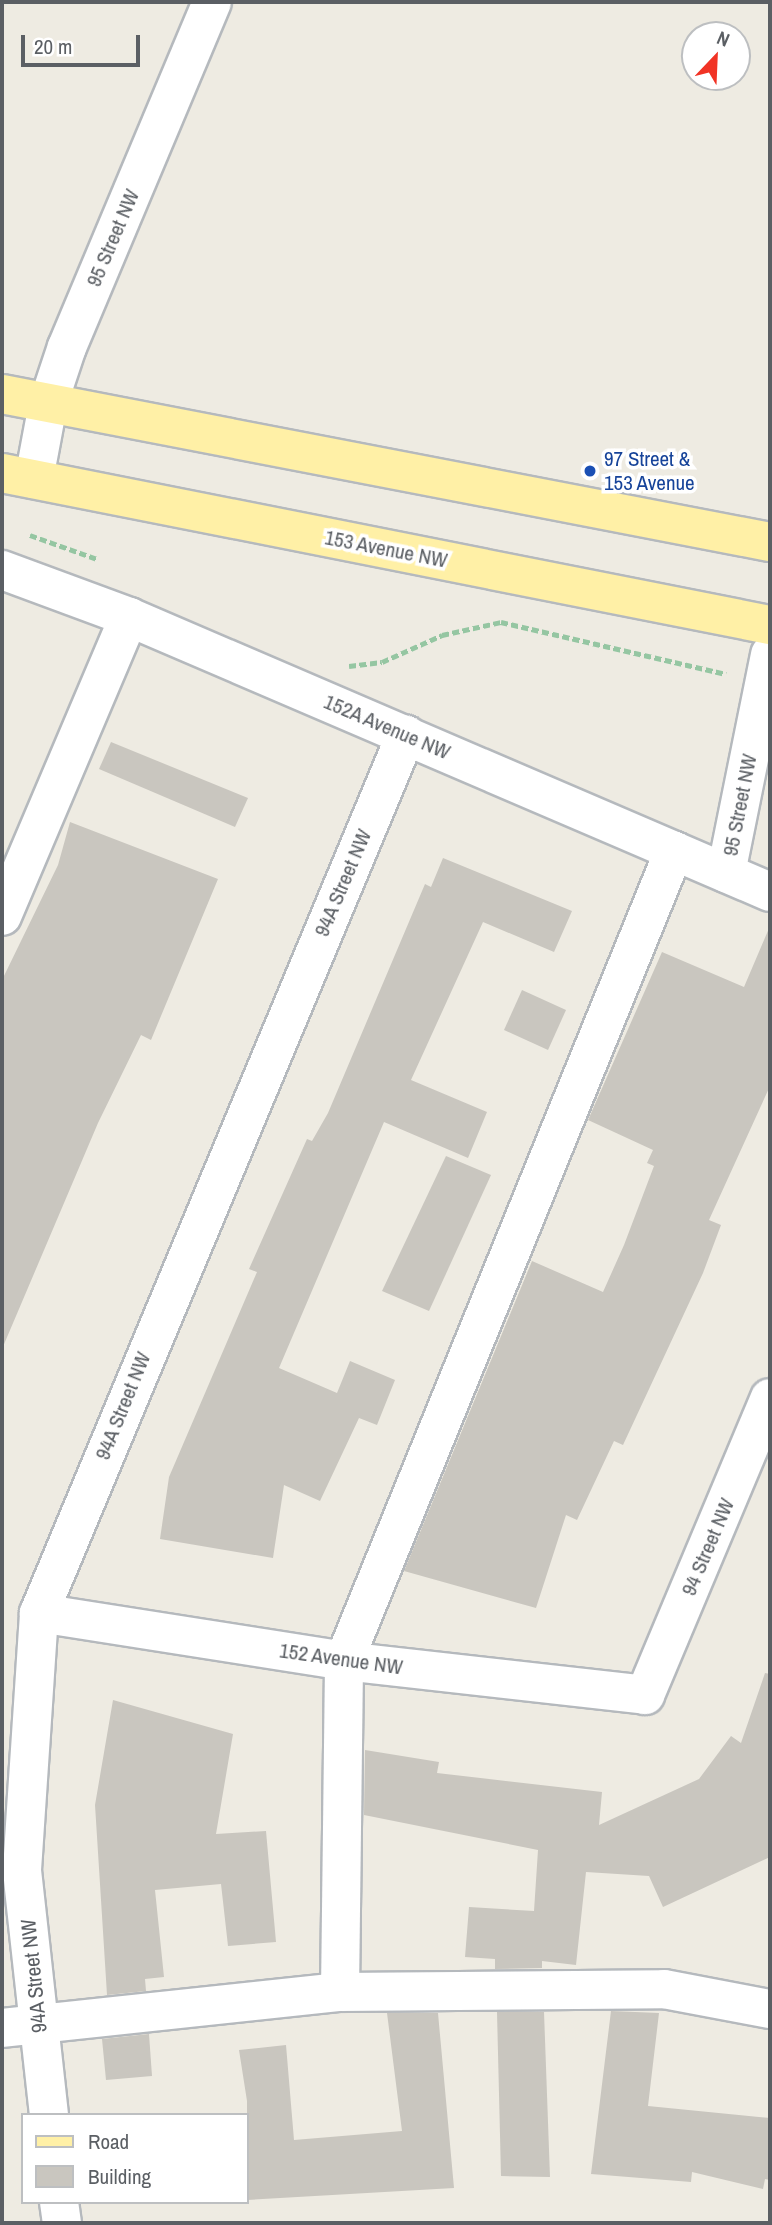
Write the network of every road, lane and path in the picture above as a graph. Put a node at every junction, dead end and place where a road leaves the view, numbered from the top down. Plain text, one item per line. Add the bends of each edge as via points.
1 (212, 2) edge
2 (2, 394) edge
3 (48, 404) junction
4 (18, 476) edge
5 (26, 534) dead end
6 (770, 542) edge
7 (101, 561) dead end
8 (2, 570) edge
9 (129, 617) junction
10 (770, 625) edge
11 (770, 653) edge
12 (335, 664) dead end
13 (732, 676) dead end
14 (406, 735) junction
15 (674, 851) junction
16 (726, 873) junction
17 (770, 892) edge
18 (2, 916) edge
19 (770, 1398) edge
20 (39, 1613) junction
21 (344, 1661) junction
22 (645, 1695) joint
23 (340, 1992) junction
24 (770, 2009) edge
25 (39, 2024) junction
26 (2, 2028) edge
27 (50, 2113) edge
28 (60, 2204) edge
29 (62, 2223) edge

1 - 3 street, 95 Street NW
2 - 3 main road
3 - 4 street, 95 Street NW
3 - 6 main road
4 - 10 main road, 153 Avenue NW
5 - 7 path
8 - 9 street, 152A Avenue NW
9 - 14 street, 152A Avenue NW
9 - 18 street
11 - 16 street, 95 Street NW
12 - 13 path via 382,662 442,635 500,622
14 - 15 street, 152A Avenue NW
14 - 20 street, 94A Street NW
15 - 16 street, 152A Avenue NW
15 - 21 street
16 - 17 street, 152A Avenue NW
19 - 22 street, 94 Street NW
20 - 21 street, 152 Avenue NW
20 - 25 street, 94A Street NW via 22,1870
21 - 22 street, 152 Avenue NW
21 - 23 street
23 - 24 street via 664,1989
23 - 25 street
25 - 26 street
25 - 27 street, 94A Street NW
28 - 29 street

